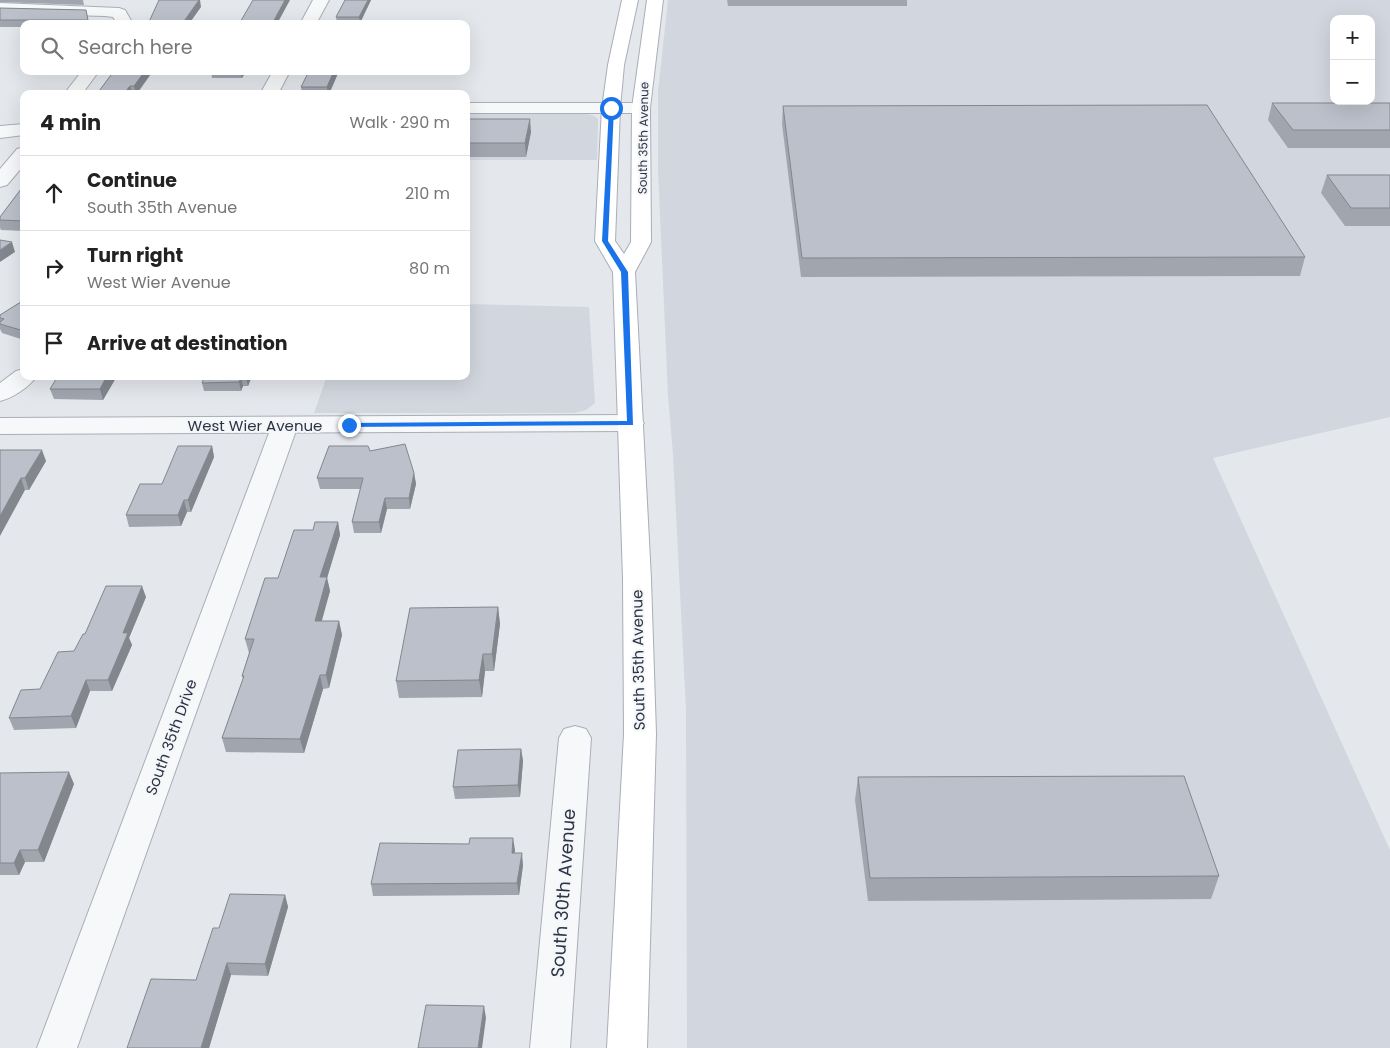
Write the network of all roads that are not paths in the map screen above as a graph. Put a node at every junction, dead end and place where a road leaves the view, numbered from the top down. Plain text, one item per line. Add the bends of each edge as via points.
1 (321, 0) edge
2 (630, 0) edge
3 (655, 0) edge
4 (0, 8) edge
5 (122, 19) edge
6 (310, 20) edge
7 (88, 75) edge
8 (280, 75) edge
9 (76, 90) edge
10 (271, 90) edge
11 (470, 108) edge
12 (611, 108) junction
13 (641, 108) junction
14 (20, 129) edge
15 (0, 132) edge
16 (20, 158) edge
17 (0, 181) edge
18 (624, 272) junction
19 (20, 380) edge
20 (0, 394) edge
21 (631, 423) junction
22 (285, 425) junction
23 (0, 426) edge
24 (574, 738) dead end
25 (57, 1048) edge
26 (550, 1048) edge
27 (627, 1048) edge

1 - 6 street
2 - 12 main road, South 35th Avenue via 616,65
3 - 13 main road, South 35th Avenue
4 - 5 street via 90,9
7 - 9 street
8 - 10 street
11 - 12 street
12 - 13 street
12 - 18 main road, South 35th Avenue via 605,241
13 - 18 main road, South 35th Avenue via 641,242
14 - 15 street
16 - 17 street
18 - 21 main road, South 35th Avenue
19 - 20 street
21 - 22 street, West Wier Avenue
21 - 27 main road, South 35th Avenue via 640,734
22 - 23 street, West Wier Avenue
22 - 25 street, South 35th Drive
24 - 26 street, South 30th Avenue

